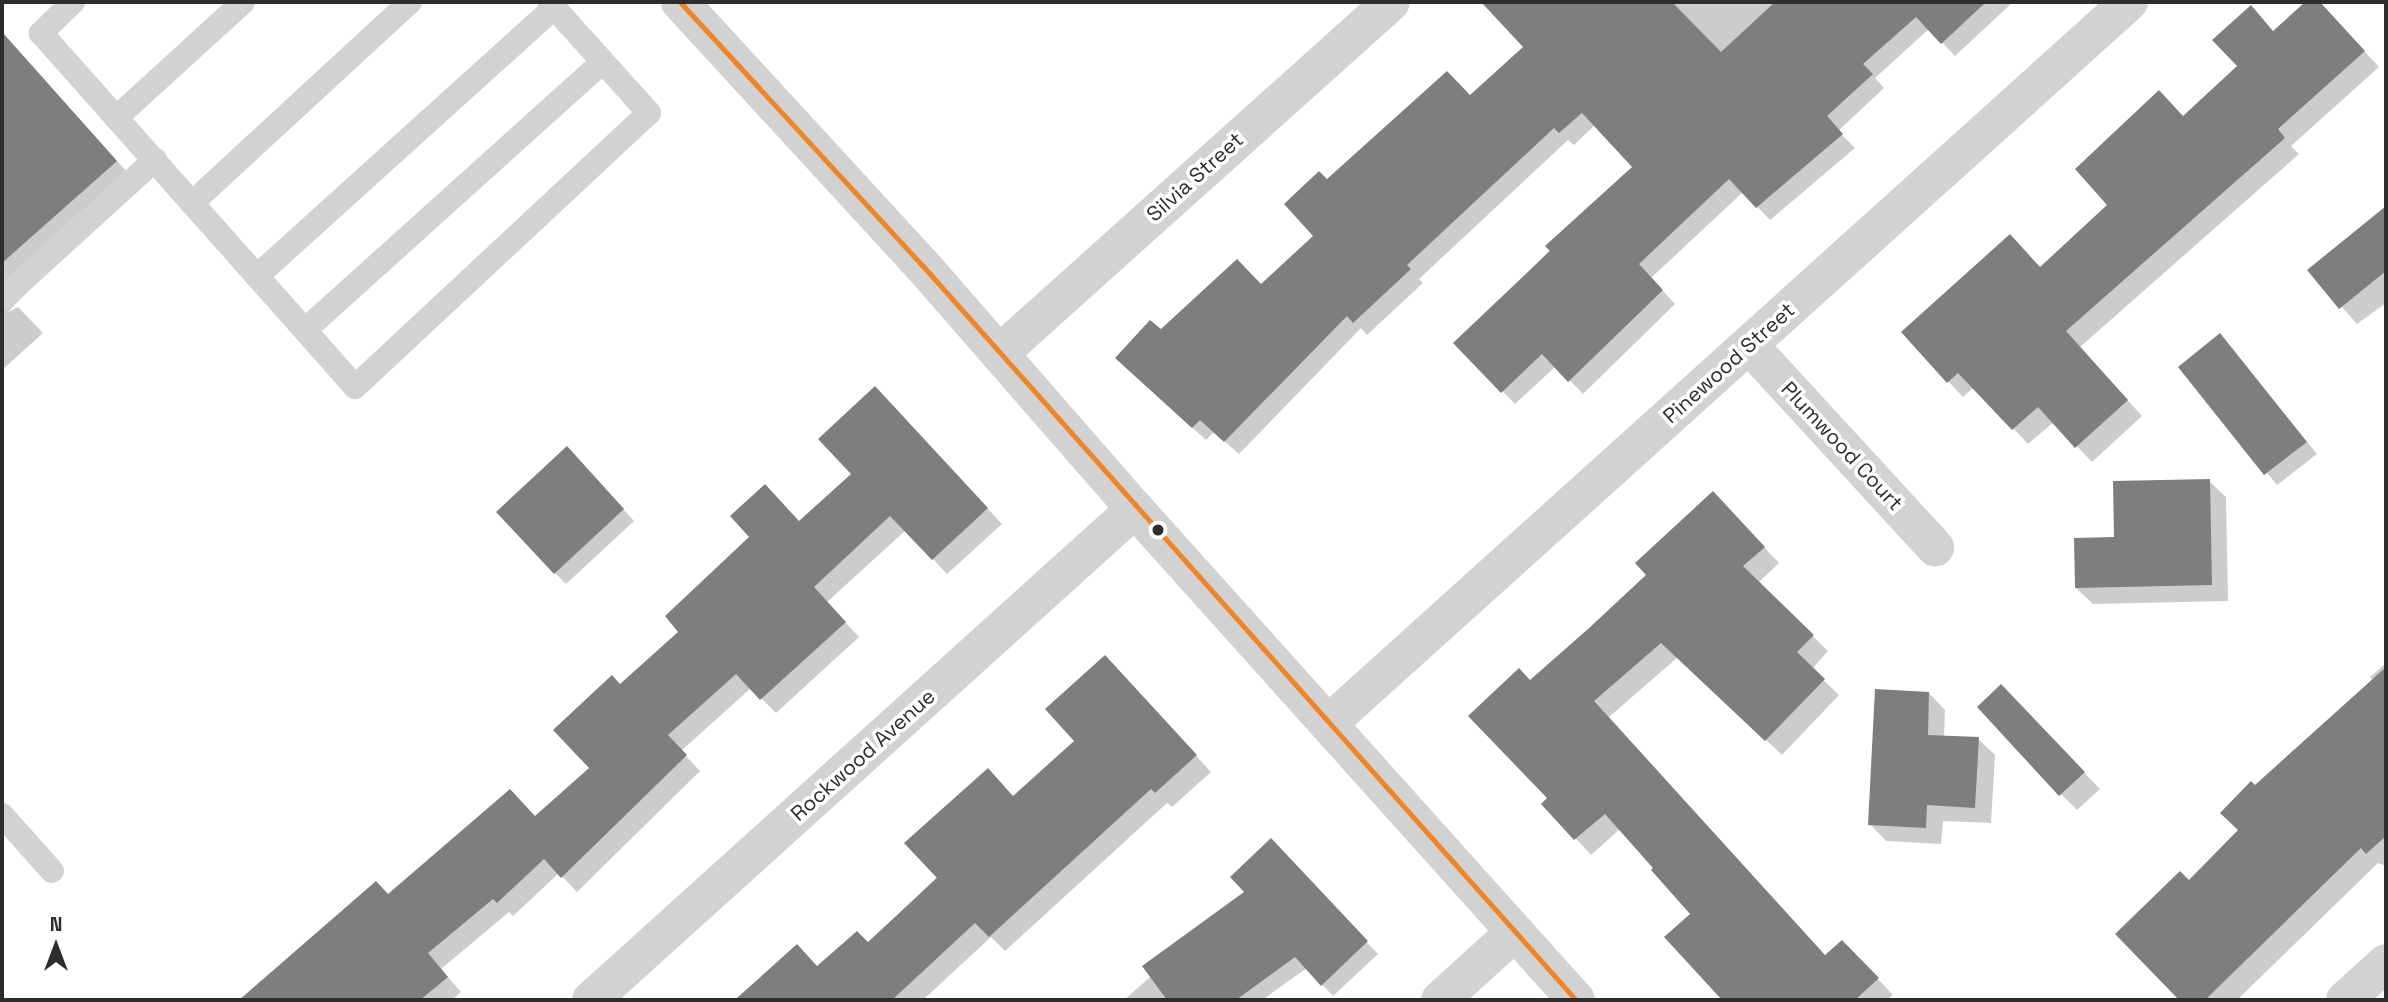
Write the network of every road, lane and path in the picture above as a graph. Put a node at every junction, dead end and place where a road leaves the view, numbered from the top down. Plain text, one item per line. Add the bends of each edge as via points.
1 (73, 2) edge
2 (243, 2) edge
3 (410, 2) edge
4 (680, 2) edge
5 (1391, 2) edge
6 (2129, 2) edge
7 (552, 5) edge
8 (603, 62) junction
9 (116, 118) junction
10 (155, 160) junction
11 (192, 203) junction
12 (257, 276) junction
13 (2, 299) edge
14 (305, 330) junction
15 (1749, 345) junction
16 (1000, 353) junction
17 (1135, 509) junction
18 (1936, 547) dead end
19 (1329, 723) junction
20 (2, 815) edge
21 (52, 872) dead end
22 (1515, 932) junction
23 (2386, 963) edge
24 (591, 1000) edge
25 (1440, 1000) edge
26 (1576, 1000) edge
27 (2345, 1000) edge

1 - 9 lane via 41,33
2 - 9 lane
3 - 11 lane
4 - 16 street
5 - 16 street, Silvia Street
6 - 15 street, Pinewood Street
7 - 8 lane
7 - 12 lane
8 - 14 lane
8 - 14 lane via 649,113 355,387
9 - 10 lane
10 - 11 lane
10 - 13 lane
11 - 12 lane
12 - 14 lane
15 - 18 street, Plumwood Court
15 - 19 street, Pinewood Street
16 - 17 street
17 - 19 street
17 - 24 street, Rockwood Avenue
19 - 22 street
20 - 21 lane
22 - 25 street
22 - 26 street
23 - 27 street

